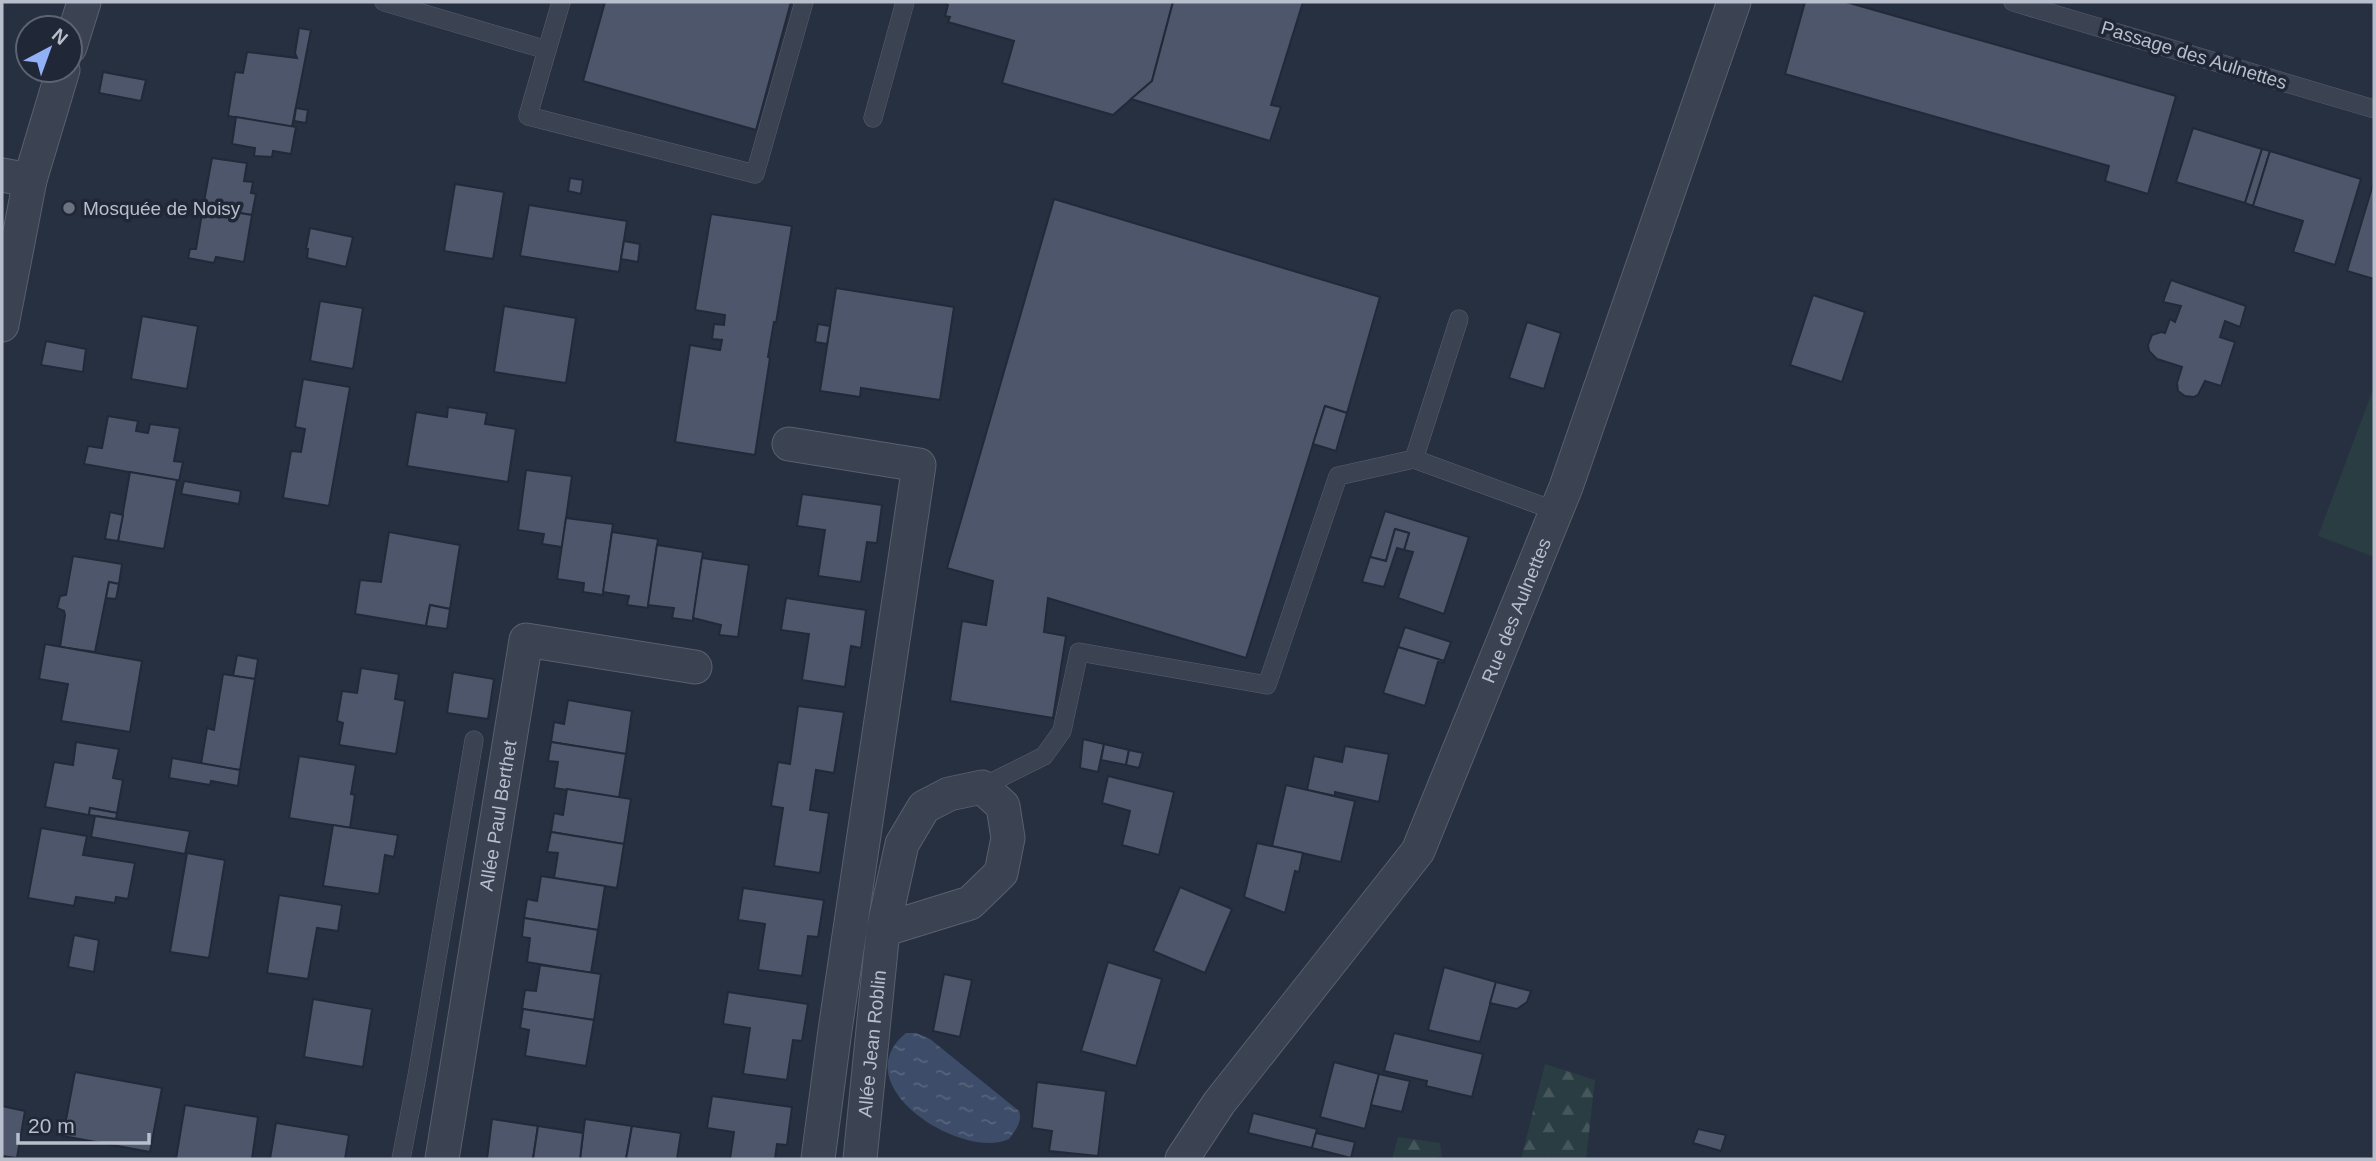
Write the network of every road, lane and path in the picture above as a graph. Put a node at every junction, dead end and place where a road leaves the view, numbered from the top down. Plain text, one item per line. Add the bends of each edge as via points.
1 (384, 2) edge
2 (561, 2) edge
3 (804, 2) edge
4 (905, 2) edge
5 (1734, 2) edge
6 (2013, 2) edge
7 (547, 50) junction
8 (57, 84) edge
9 (2374, 109) edge
10 (873, 118) dead end
11 (16, 177) edge
12 (1459, 319) dead end
13 (2, 325) edge
14 (789, 444) dead end
15 (1414, 459) junction
16 (1556, 511) junction
17 (695, 667) dead end
18 (474, 740) dead end
19 (982, 787) junction
20 (883, 930) junction
21 (401, 1159) edge
22 (442, 1159) edge
23 (818, 1159) edge
24 (860, 1159) edge
25 (1182, 1159) edge

1 - 7 lane
2 - 7 lane
3 - 7 lane via 755,174 528,116
4 - 10 lane
5 - 16 street, Rue des Aulnettes
6 - 9 lane, Passage des Aulnettes
8 - 11 street
11 - 13 street
12 - 15 lane
14 - 23 street via 919,465
15 - 16 lane
15 - 19 lane via 1338,476 1267,685 1079,652 1062,731 1044,756
16 - 25 street, Rue des Aulnettes via 1418,851 1219,1103
17 - 22 street, Allée Paul Berthet via 526,640
18 - 21 lane
19 - 20 street, Allée Jean Roblin via 949,794 924,807 902,844
19 - 20 street via 1003,806 1008,838 1001,873 970,903
20 - 24 street, Allée Jean Roblin

